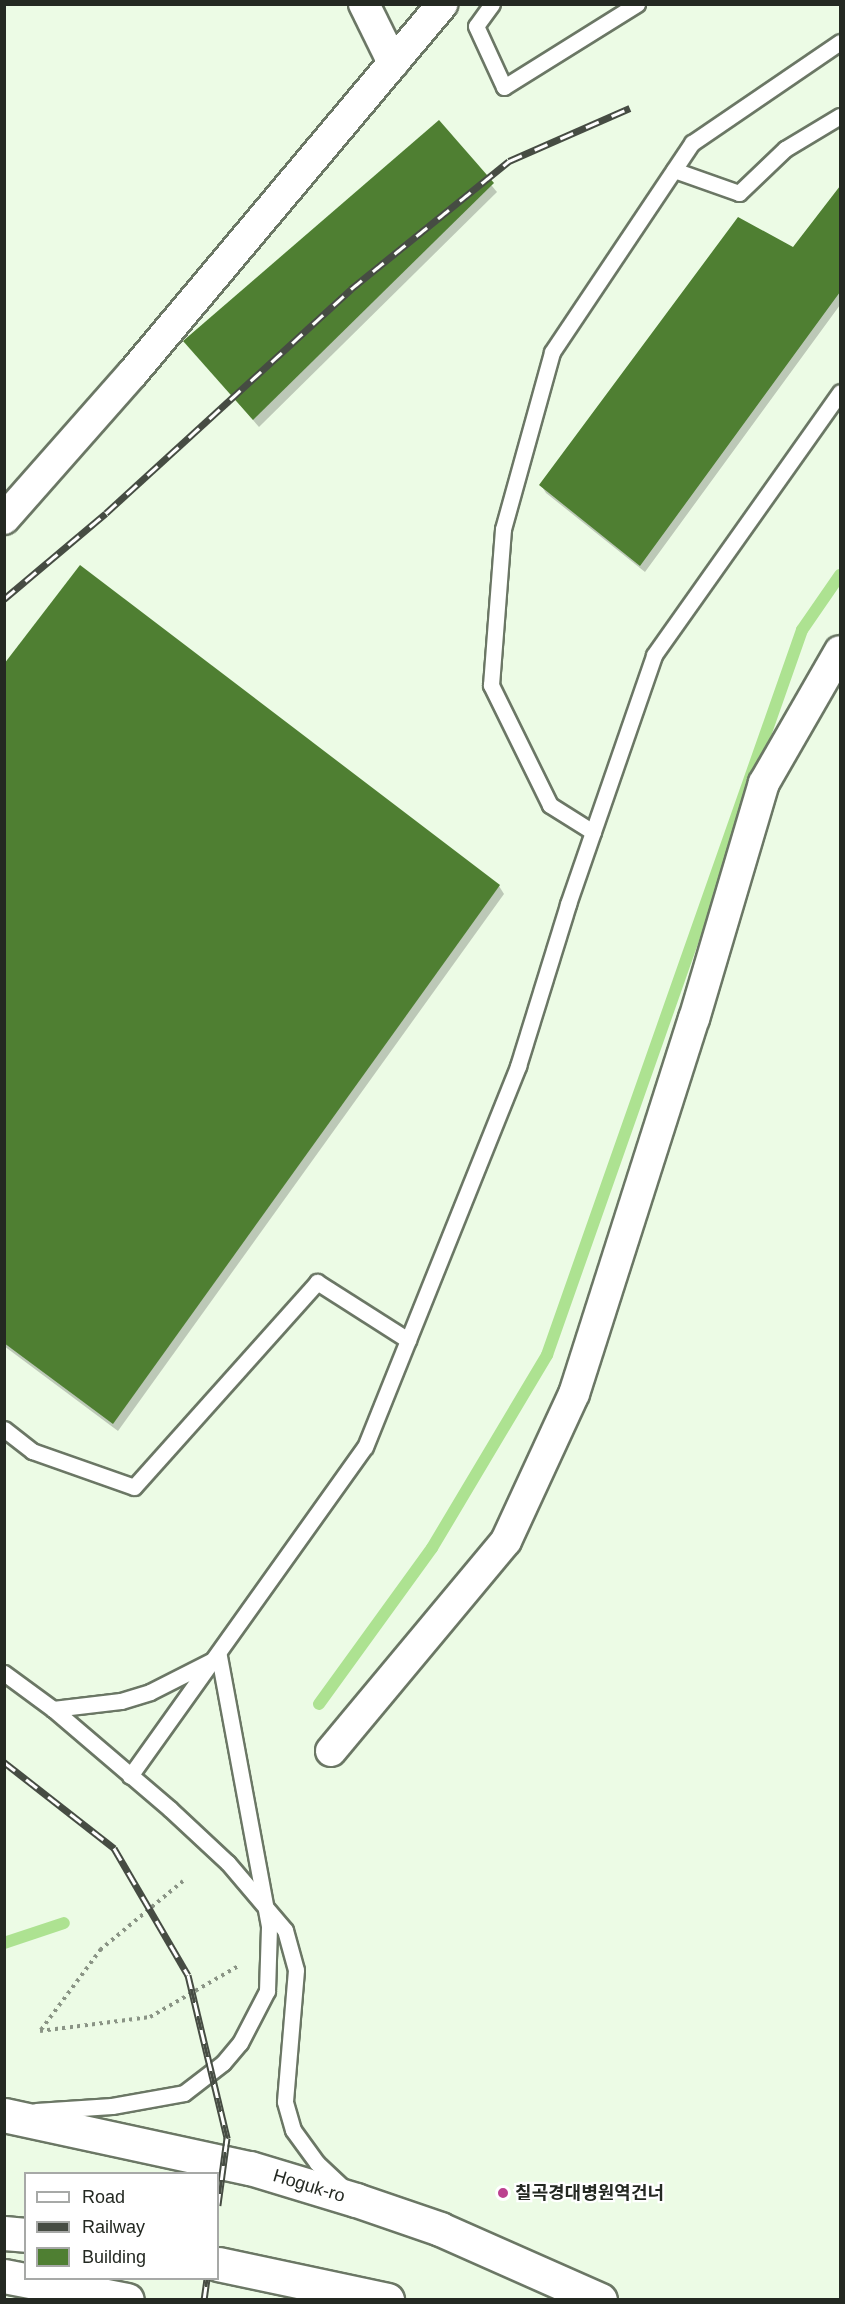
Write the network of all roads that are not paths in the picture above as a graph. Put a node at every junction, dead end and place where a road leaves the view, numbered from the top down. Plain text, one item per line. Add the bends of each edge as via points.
1 (364, 4) edge
2 (441, 4) edge
3 (492, 4) edge
4 (637, 4) edge
5 (840, 42) edge
6 (393, 63) junction
7 (840, 116) edge
8 (674, 170) junction
9 (840, 392) edge
10 (4, 519) edge
11 (840, 651) edge
12 (593, 832) junction
13 (408, 1340) junction
14 (4, 1429) edge
15 (219, 1656) junction
16 (4, 1673) edge
17 (52, 1709) junction
18 (331, 1751) dead end
19 (130, 1776) junction
20 (262, 1903) junction
21 (4, 2115) edge
22 (356, 2200) junction
23 (4, 2233) edge
24 (24, 2235) edge
25 (219, 2264) edge
26 (4, 2276) edge
27 (24, 2280) edge
28 (24, 2280) edge
29 (127, 2300) edge
30 (387, 2300) edge
31 (600, 2300) edge

1 - 6 street
2 - 6 street
3 - 4 lane via 476,26 504,87
5 - 8 lane via 692,142
6 - 10 street via 140,365
7 - 8 lane via 785,149 739,193
8 - 12 lane via 552,352 502,529 491,685 550,805
9 - 12 lane via 654,655
11 - 18 street via 764,783 694,1019 574,1394 506,1541
12 - 13 lane via 518,1066
13 - 14 lane via 317,1282 134,1487 32,1451
13 - 15 lane via 365,1447
15 - 17 lane via 173,1684 150,1692 121,1701
15 - 19 lane
15 - 20 lane
16 - 17 lane
17 - 19 lane
19 - 20 lane via 228,1863
20 - 21 lane via 272,1947 267,1991 256,2017 223,2063 184,2092 112,2106
20 - 22 lane via 285,1930 296,1970 285,2102 290,2121 318,2163
21 - 22 main road, Hoguk-ro via 250,2168
22 - 31 main road, Hoguk-ro via 440,2229
23 - 24 main road
25 - 30 main road
26 - 27 main road
28 - 29 main road

